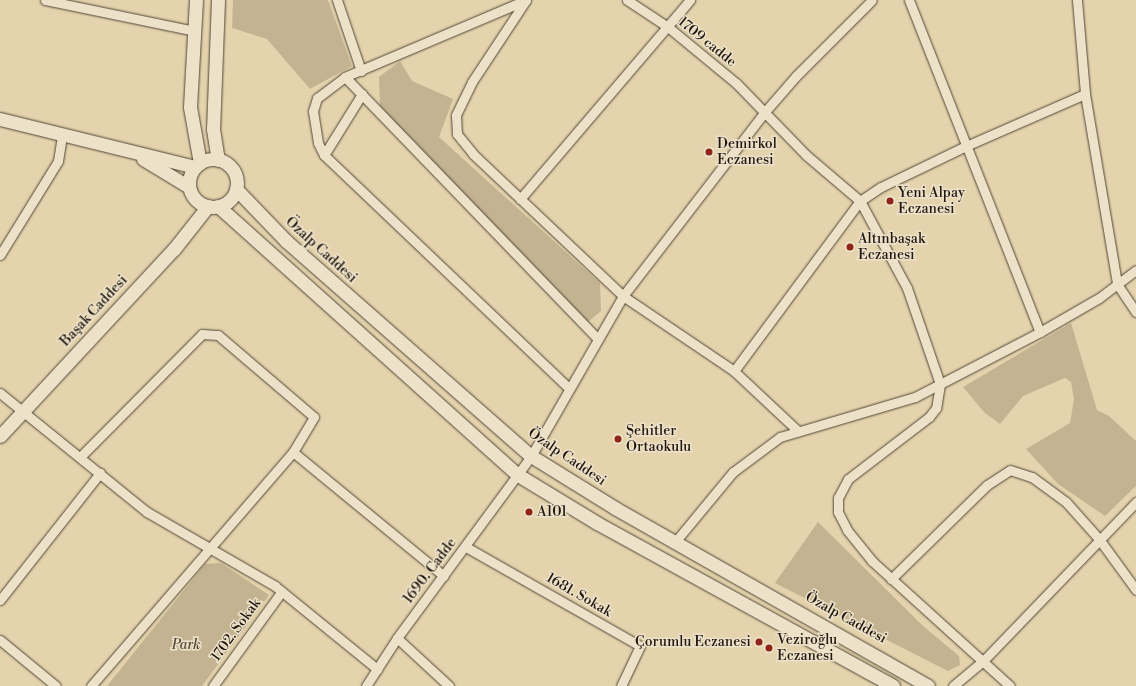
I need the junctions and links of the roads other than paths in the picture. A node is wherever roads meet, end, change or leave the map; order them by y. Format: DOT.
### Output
graph roads {
  1 [pos="45,0"];
  2 [pos="196,0"];
  3 [pos="218,0"];
  4 [pos="337,0"];
  5 [pos="526,0"];
  6 [pos="626,0"];
  7 [pos="690,0"];
  8 [pos="872,0"];
  9 [pos="909,0"];
  10 [pos="1077,0"];
  11 [pos="668,27"];
  12 [pos="195,31"];
  13 [pos="361,71"];
  14 [pos="345,77"];
  15 [pos="362,94"];
  16 [pos="1086,94"];
  17 [pos="763,114"];
  18 [pos="0,119"];
  19 [pos="62,135"];
  20 [pos="966,146"];
  21 [pos="133,152"];
  22 [pos="324,155"];
  23 [pos="218,160"];
  24 [pos="197,165"];
  25 [pos="189,187"];
  26 [pos="236,189"];
  27 [pos="520,199"];
  28 [pos="860,201"];
  29 [pos="213,206"];
  30 [pos="0,255"];
  31 [pos="1136,270"];
  32 [pos="1117,284"];
  33 [pos="623,296"];
  34 [pos="1136,312"];
  35 [pos="1040,332"];
  36 [pos="598,339"];
  37 [pos="734,371"];
  38 [pos="940,384"];
  39 [pos="570,388"];
  40 [pos="0,393"];
  41 [pos="22,412"];
  42 [pos="798,431"];
  43 [pos="0,436"];
  44 [pos="293,452"];
  45 [pos="530,456"];
  46 [pos="80,457"];
  47 [pos="100,474"];
  48 [pos="518,475"];
  49 [pos="1136,502"];
  50 [pos="1099,539"];
  51 [pos="676,542"];
  52 [pos="466,547"];
  53 [pos="210,548"];
  54 [pos="444,576"];
  55 [pos="891,579"];
  56 [pos="1136,590"];
  57 [pos="282,591"];
  58 [pos="0,600"];
  59 [pos="397,638"];
  60 [pos="0,640"];
  61 [pos="983,661"];
  62 [pos="377,669"];
  63 [pos="56,686"];
  64 [pos="91,686"];
  65 [pos="213,686"];
  66 [pos="366,686"];
  67 [pos="449,686"];
  68 [pos="621,686"];
  69 [pos="893,686"];
  70 [pos="928,686"];
  71 [pos="953,686"];
  72 [pos="1010,686"];
  1 -- 12 [label="street"];
  2 -- 12 [label="main road"];
  3 -- 23 [label="main road"];
  4 -- 13 [label="street"];
  5 -- 13 [label="street"];
  5 -- 27 [label="street"];
  6 -- 11 [label="street, 1709 cadde"];
  7 -- 11 [label="street"];
  8 -- 17 [label="street, 1690. Cadde"];
  9 -- 20 [label="street"];
  10 -- 16 [label="street"];
  11 -- 17 [label="street, 1709 cadde"];
  11 -- 27 [label="street"];
  12 -- 24 [label="main road"];
  13 -- 14 [label="street"];
  14 -- 15 [label="street"];
  14 -- 22 [label="street"];
  15 -- 22 [label="street"];
  15 -- 36 [label="street"];
  16 -- 20 [label="street"];
  16 -- 32 [label="street"];
  17 -- 28 [label="street, 1709 cadde"];
  17 -- 33 [label="street, 1690. Cadde"];
  18 -- 19 [label="main road"];
  19 -- 21 [label="main road"];
  19 -- 30 [label="street"];
  20 -- 28 [label="street"];
  20 -- 35 [label="street"];
  21 -- 24 [label="main road"];
  21 -- 25 [label="main road"];
  22 -- 39 [label="street"];
  23 -- 24 [label="main road"];
  23 -- 26 [label="main road"];
  24 -- 25 [label="main road"];
  25 -- 29 [label="main road"];
  26 -- 29 [label="main road"];
  26 -- 45 [label="main road, Özalp Caddesi"];
  27 -- 33 [label="street"];
  28 -- 37 [label="street"];
  28 -- 38 [label="street, 1709 cadde"];
  29 -- 41 [label="main road, Başak Caddesi"];
  29 -- 48 [label="main road"];
  31 -- 32 [label="street"];
  32 -- 34 [label="street"];
  32 -- 35 [label="street"];
  33 -- 36 [label="street, 1690. Cadde"];
  33 -- 37 [label="street"];
  35 -- 38 [label="street"];
  36 -- 39 [label="street, 1690. Cadde"];
  37 -- 42 [label="street"];
  38 -- 42 [label="street"];
  38 -- 55 [label="street"];
  39 -- 45 [label="street, 1690. Cadde"];
  40 -- 41 [label="street"];
  41 -- 43 [label="main road, Başak Caddesi"];
  41 -- 46 [label="street"];
  42 -- 51 [label="street"];
  44 -- 46 [label="street"];
  44 -- 53 [label="street"];
  44 -- 54 [label="street"];
  45 -- 48 [label="street, 1690. Cadde"];
  45 -- 51 [label="main road, Özalp Caddesi"];
  46 -- 47 [label="street"];
  47 -- 53 [label="street"];
  47 -- 58 [label="street"];
  48 -- 52 [label="street, 1690. Cadde"];
  48 -- 69 [label="main road"];
  49 -- 50 [label="street"];
  50 -- 55 [label="street"];
  50 -- 56 [label="street"];
  50 -- 61 [label="street"];
  51 -- 70 [label="main road, Özalp Caddesi"];
  52 -- 54 [label="street, 1690. Cadde"];
  52 -- 68 [label="street, 1681. Sokak"];
  53 -- 57 [label="street"];
  53 -- 64 [label="street"];
  54 -- 59 [label="street, 1690. Cadde"];
  55 -- 61 [label="street"];
  57 -- 62 [label="street"];
  57 -- 65 [label="street, 1702. Sokak"];
  59 -- 62 [label="street, 1690. Cadde"];
  59 -- 67 [label="street"];
  60 -- 63 [label="street"];
  61 -- 71 [label="street"];
  61 -- 72 [label="street"];
  62 -- 66 [label="street, 1690. Cadde"];
}
